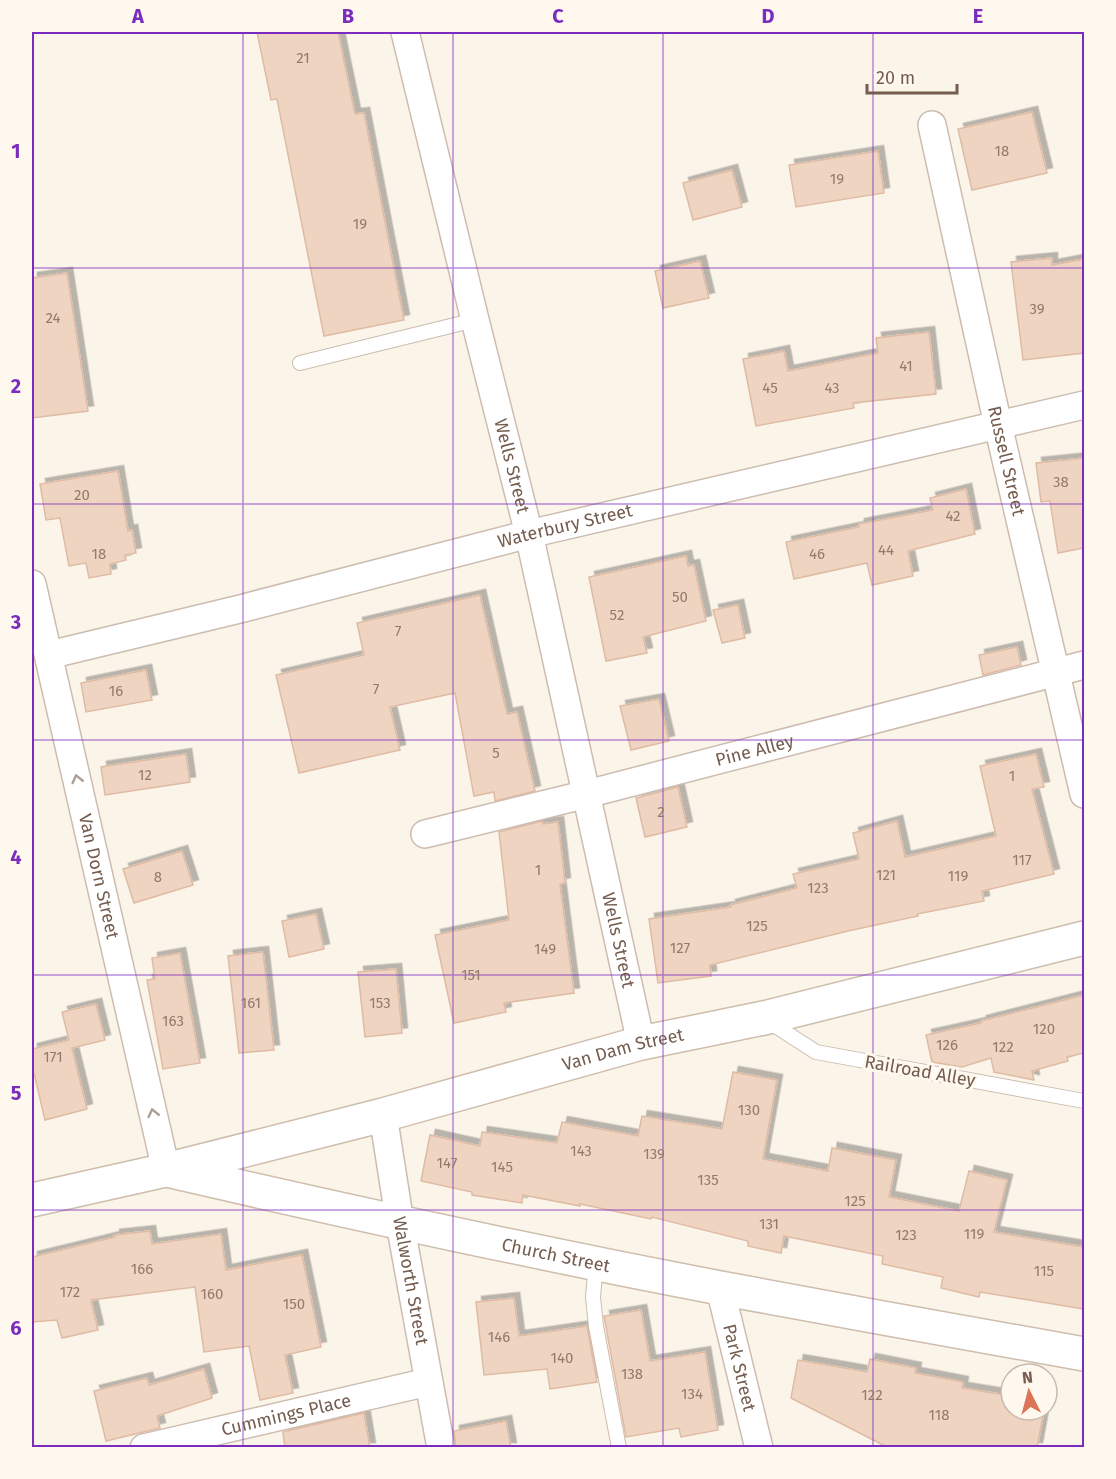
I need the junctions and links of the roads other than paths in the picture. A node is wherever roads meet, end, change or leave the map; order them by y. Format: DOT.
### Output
graph roads {
  1 [pos="405,32"];
  2 [pos="932,125"];
  3 [pos="475,320"];
  4 [pos="300,363"];
  5 [pos="1084,405"];
  6 [pos="998,425"];
  7 [pos="530,534"];
  8 [pos="32,584"];
  9 [pos="49,655"];
  10 [pos="1084,665"];
  11 [pos="1056,671"];
  12 [pos="587,794"];
  13 [pos="1084,794"];
  14 [pos="425,834"];
  15 [pos="1084,938"];
  16 [pos="764,1018"];
  17 [pos="641,1043"];
  18 [pos="1084,1101"];
  19 [pos="384,1115"];
  20 [pos="166,1170"];
  21 [pos="32,1200"];
  22 [pos="400,1223"];
  23 [pos="596,1263"];
  24 [pos="720,1288"];
  25 [pos="1084,1354"];
  26 [pos="428,1382"];
  27 [pos="144,1448"];
  28 [pos="441,1448"];
  29 [pos="619,1448"];
  30 [pos="759,1448"];
  1 -- 3 [label="street, Wells Street"];
  2 -- 6 [label="street, Russell Street"];
  3 -- 4 [label="lane"];
  3 -- 7 [label="street, Wells Street"];
  5 -- 6 [label="street, Waterbury Street"];
  6 -- 7 [label="street, Waterbury Street"];
  6 -- 11 [label="street, Russell Street"];
  7 -- 9 [label="street, Waterbury Street"];
  7 -- 12 [label="street, Wells Street"];
  8 -- 9 [label="street, Van Dorn Street"];
  20 -- 9 [label="street, Van Dorn Street, one-way"];
  10 -- 11 [label="street, Pine Alley"];
  11 -- 12 [label="street, Pine Alley"];
  11 -- 13 [label="street, Russell Street"];
  12 -- 14 [label="street, Pine Alley"];
  12 -- 17 [label="street, Wells Street"];
  15 -- 16 [label="main road, Van Dam Street"];
  16 -- 17 [label="main road, Van Dam Street"];
  16 -- 18 [label="lane, Railroad Alley"];
  17 -- 19 [label="main road, Van Dam Street"];
  19 -- 20 [label="main road, Van Dam Street"];
  19 -- 22 [label="street, Walworth Street"];
  20 -- 21 [label="main road, Church Street"];
  20 -- 22 [label="main road, Church Street"];
  22 -- 23 [label="main road, Church Street"];
  22 -- 26 [label="street, Walworth Street"];
  23 -- 24 [label="main road, Church Street"];
  23 -- 29 [label="lane"];
  24 -- 25 [label="main road, Church Street"];
  24 -- 30 [label="street, Park Street"];
  26 -- 27 [label="street, Cummings Place"];
  26 -- 28 [label="street, Walworth Street"];
}
